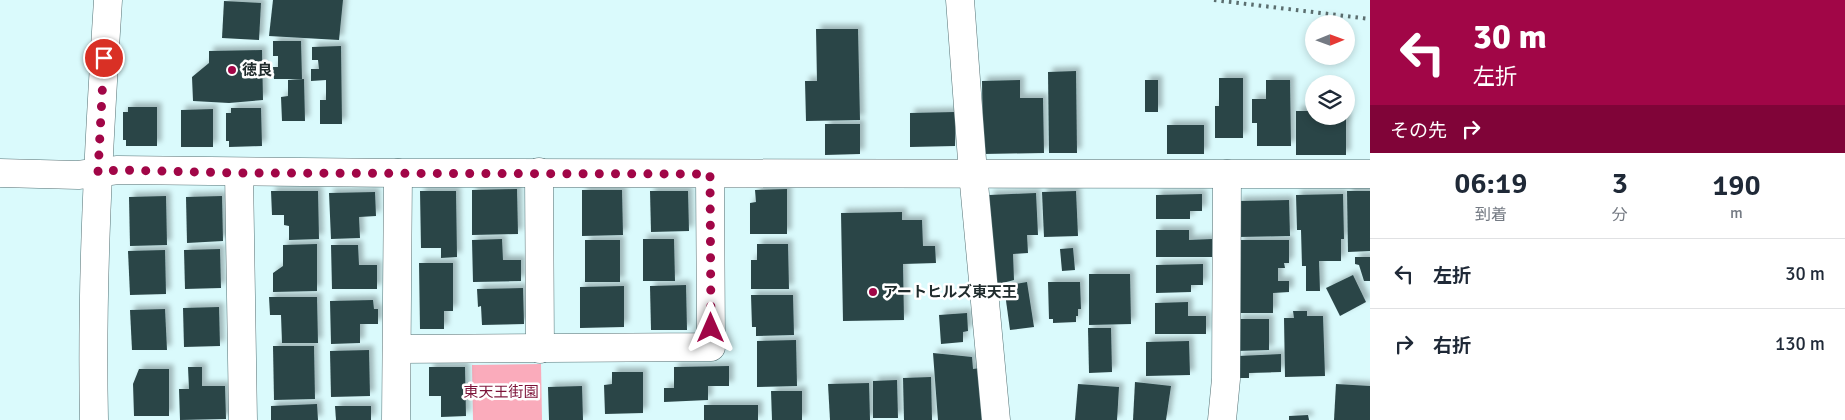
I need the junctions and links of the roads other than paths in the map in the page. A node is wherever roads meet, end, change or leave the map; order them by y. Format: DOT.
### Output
graph roads {
  1 [pos="108,0"];
  2 [pos="960,0"];
  3 [pos="98,172"];
  4 [pos="539,172"];
  5 [pos="0,173"];
  6 [pos="239,173"];
  7 [pos="398,173"];
  8 [pos="973,173"];
  9 [pos="710,174"];
  10 [pos="1227,174"];
  11 [pos="1370,174"];
  12 [pos="397,348"];
  13 [pos="540,348"];
  14 [pos="94,420"];
  15 [pos="242,420"];
  16 [pos="396,420"];
  17 [pos="996,420"];
  18 [pos="1222,420"];
  1 -- 3 [label="street"];
  2 -- 8 [label="street"];
  3 -- 5 [label="street"];
  3 -- 6 [label="street"];
  3 -- 14 [label="street"];
  4 -- 7 [label="street"];
  4 -- 9 [label="street"];
  4 -- 13 [label="street"];
  6 -- 7 [label="street"];
  6 -- 15 [label="street"];
  7 -- 12 [label="street"];
  8 -- 9 [label="street"];
  8 -- 10 [label="street"];
  8 -- 17 [label="street"];
  9 -- 13 [label="street"];
  10 -- 11 [label="street"];
  10 -- 18 [label="street"];
  12 -- 13 [label="street"];
  12 -- 16 [label="street"];
}
